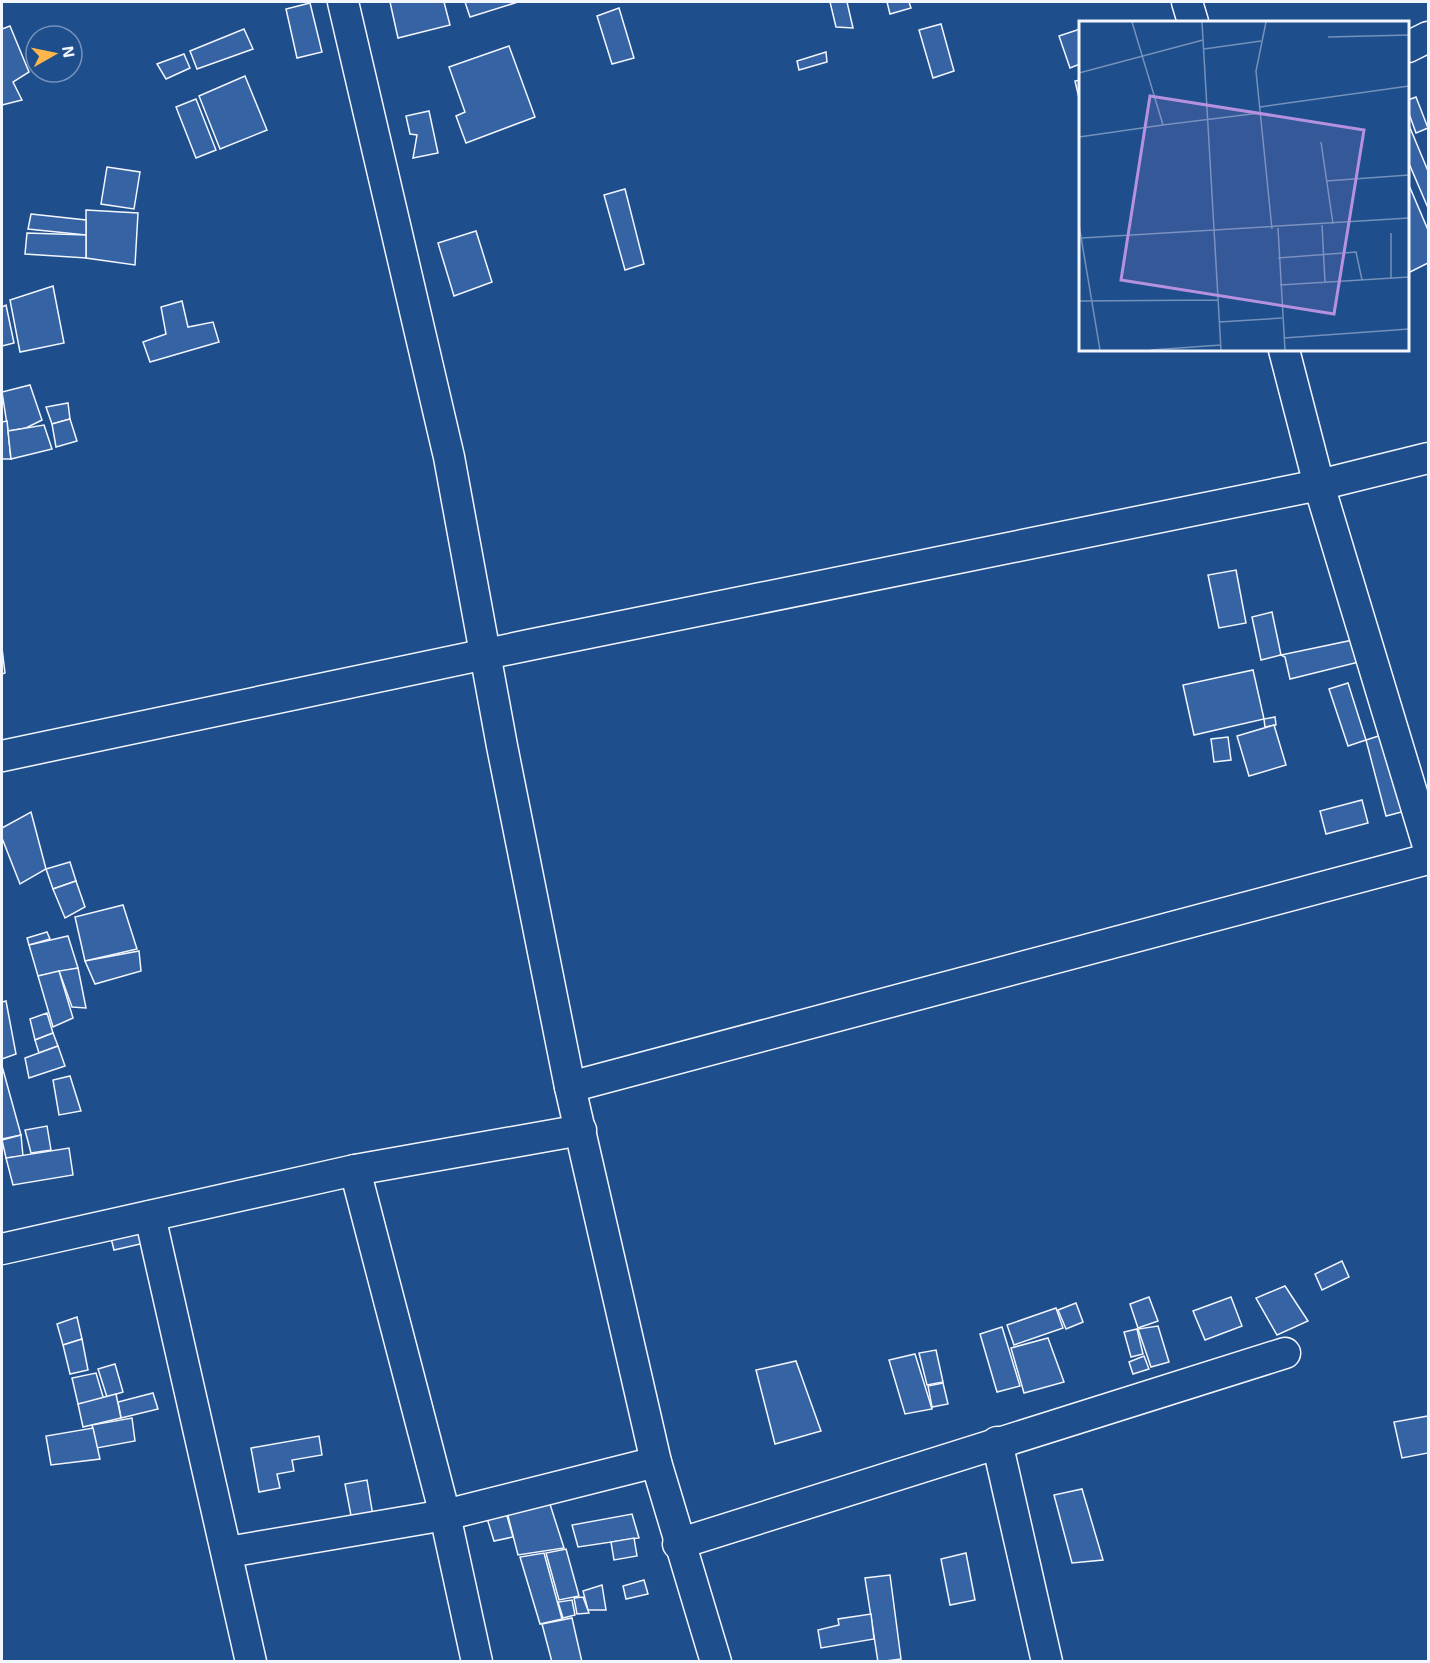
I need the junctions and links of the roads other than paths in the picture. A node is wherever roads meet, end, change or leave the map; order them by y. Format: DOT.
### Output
graph roads {
  1 [pos="343,2"];
  2 [pos="1187,2"];
  3 [pos="1193,21"];
  4 [pos="1428,37"];
  5 [pos="1409,46"];
  6 [pos="1284,351"];
  7 [pos="1428,458"];
  8 [pos="1319,485"];
  9 [pos="485,654"];
  10 [pos="2,756"];
  11 [pos="1428,846"];
  12 [pos="1428,859"];
  13 [pos="570,1088"];
  14 [pos="580,1130"];
  15 [pos="355,1170"];
  16 [pos="150,1216"];
  17 [pos="2,1248"];
  18 [pos="1285,1353"];
  19 [pos="997,1442"];
  20 [pos="656,1462"];
  21 [pos="445,1515"];
  22 [pos="678,1544"];
  23 [pos="228,1552"];
  24 [pos="251,1662"];
  25 [pos="477,1662"];
  26 [pos="716,1662"];
  27 [pos="1047,1662"];
  1 -- 9 [label="street"];
  2 -- 3 [label="street"];
  4 -- 5 [label="street"];
  6 -- 8 [label="street"];
  7 -- 8 [label="street"];
  8 -- 9 [label="street"];
  8 -- 11 [label="street"];
  9 -- 10 [label="street"];
  9 -- 13 [label="street"];
  12 -- 13 [label="street"];
  13 -- 14 [label="street"];
  14 -- 15 [label="street"];
  14 -- 20 [label="street"];
  15 -- 16 [label="street"];
  15 -- 21 [label="street"];
  16 -- 17 [label="street"];
  16 -- 23 [label="street"];
  18 -- 19 [label="street"];
  19 -- 22 [label="street"];
  19 -- 27 [label="street"];
  20 -- 21 [label="street"];
  20 -- 22 [label="street"];
  21 -- 23 [label="street"];
  21 -- 25 [label="street"];
  22 -- 26 [label="street"];
  23 -- 24 [label="street"];
}
